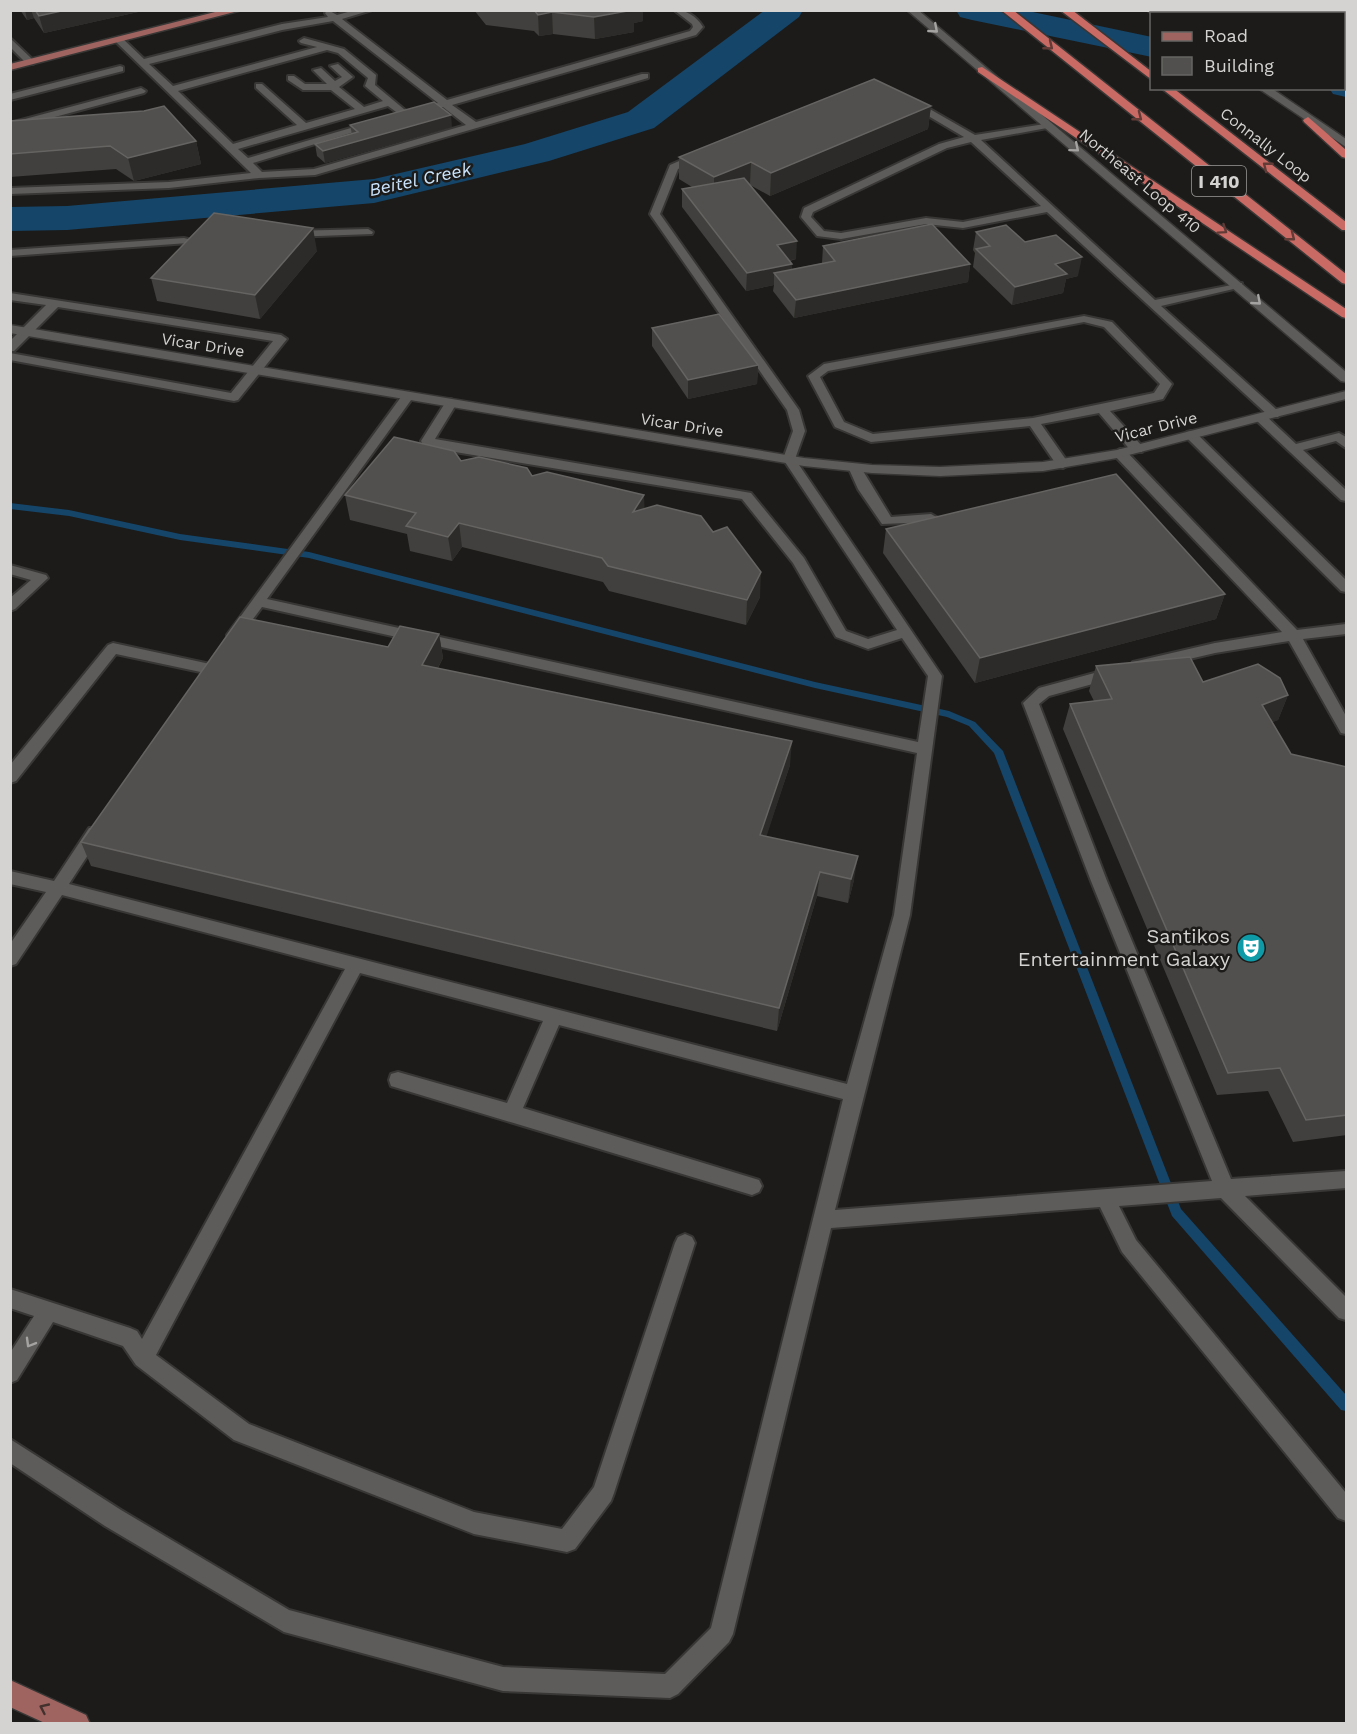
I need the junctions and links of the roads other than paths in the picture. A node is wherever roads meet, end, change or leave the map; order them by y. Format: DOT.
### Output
graph roads {
  1 [pos="237,10"];
  2 [pos="327,10"];
  3 [pos="368,10"];
  4 [pos="678,10"];
  5 [pos="912,10"];
  6 [pos="1006,10"];
  7 [pos="1065,10"];
  8 [pos="335,18"];
  9 [pos="270,30"];
  10 [pos="286,37"];
  11 [pos="119,40"];
  12 [pos="10,41"];
  13 [pos="304,41"];
  14 [pos="301,58"];
  15 [pos="30,62"];
  16 [pos="141,63"];
  17 [pos="10,67"];
  18 [pos="120,69"];
  19 [pos="982,70"];
  20 [pos="314,72"];
  21 [pos="1150,75"];
  22 [pos="645,76"];
  23 [pos="259,86"];
  24 [pos="333,87"];
  25 [pos="170,90"];
  26 [pos="1169,90"];
  27 [pos="1266,90"];
  28 [pos="141,91"];
  29 [pos="10,97"];
  30 [pos="905,99"];
  31 [pos="390,102"];
  32 [pos="445,104"];
  33 [pos="187,106"];
  34 [pos="176,110"];
  35 [pos="362,110"];
  36 [pos="416,112"];
  37 [pos="395,119"];
  38 [pos="1308,120"];
  39 [pos="383,122"];
  40 [pos="1047,125"];
  41 [pos="10,126"];
  42 [pos="474,126"];
  43 [pos="304,127"];
  44 [pos="43,129"];
  45 [pos="10,131"];
  46 [pos="973,138"];
  47 [pos="1347,144"];
  48 [pos="230,148"];
  49 [pos="706,153"];
  50 [pos="1347,155"];
  51 [pos="246,162"];
  52 [pos="259,175"];
  53 [pos="10,191"];
  54 [pos="1049,208"];
  55 [pos="1347,227"];
  56 [pos="368,232"];
  57 [pos="276,234"];
  58 [pos="184,241"];
  59 [pos="10,253"];
  60 [pos="1347,280"];
  61 [pos="1238,285"];
  62 [pos="10,296"];
  63 [pos="55,303"];
  64 [pos="1153,304"];
  65 [pos="1347,314"];
  66 [pos="10,329"];
  67 [pos="27,332"];
  68 [pos="10,348"];
  69 [pos="10,356"];
  70 [pos="256,370"];
  71 [pos="1347,378"];
  72 [pos="1347,395"];
  73 [pos="408,396"];
  74 [pos="451,403"];
  75 [pos="1102,409"];
  76 [pos="1267,416"];
  77 [pos="1033,422"];
  78 [pos="1191,435"];
  79 [pos="1347,444"];
  80 [pos="1294,448"];
  81 [pos="1137,449"];
  82 [pos="1120,453"];
  83 [pos="789,459"];
  84 [pos="1063,464"];
  85 [pos="855,469"];
  86 [pos="1347,496"];
  87 [pos="931,518"];
  88 [pos="10,569"];
  89 [pos="1347,588"];
  90 [pos="258,602"];
  91 [pos="10,606"];
  92 [pos="1347,629"];
  93 [pos="906,632"];
  94 [pos="1293,635"];
  95 [pos="217,659"];
  96 [pos="197,687"];
  97 [pos="1347,729"];
  98 [pos="925,749"];
  99 [pos="10,777"];
  100 [pos="104,818"];
  101 [pos="10,877"];
  102 [pos="58,888"];
  103 [pos="10,959"];
  104 [pos="356,964"];
  105 [pos="554,1016"];
  106 [pos="398,1080"];
  107 [pos="854,1094"];
  108 [pos="512,1113"];
  109 [pos="1347,1179"];
  110 [pos="752,1186"];
  111 [pos="1225,1189"];
  112 [pos="1105,1198"];
  113 [pos="823,1220"];
  114 [pos="685,1243"];
  115 [pos="10,1298"];
  116 [pos="48,1311"];
  117 [pos="1347,1311"];
  118 [pos="143,1358"];
  119 [pos="10,1373"];
  120 [pos="10,1450"];
  121 [pos="1347,1510"];
  122 [pos="10,1693"];
  123 [pos="77,1724"];
  1 -- 11 [label="main road"];
  2 -- 8 [label="lane"];
  3 -- 8 [label="lane"];
  4 -- 32 [label="lane"];
  5 -- 19 [label="street, Northeast Loop 410, one-way"];
  6 -- 60 [label="highway, I 410, one-way"];
  7 -- 21 [label="highway"];
  8 -- 9 [label="lane"];
  8 -- 32 [label="lane"];
  9 -- 10 [label="lane"];
  9 -- 16 [label="lane"];
  11 -- 15 [label="main road"];
  11 -- 16 [label="lane"];
  12 -- 15 [label="lane"];
  13 -- 14 [label="lane"];
  14 -- 25 [label="lane"];
  14 -- 31 [label="lane"];
  15 -- 17 [label="main road"];
  16 -- 25 [label="lane"];
  18 -- 29 [label="lane"];
  19 -- 40 [label="street, Northeast Loop 410"];
  19 -- 65 [label="highway, one-way"];
  20 -- 24 [label="lane"];
  20 -- 24 [label="lane"];
  20 -- 24 [label="lane"];
  22 -- 42 [label="lane"];
  23 -- 43 [label="lane"];
  24 -- 35 [label="lane"];
  25 -- 33 [label="lane"];
  55 -- 26 [label="highway, Connally Loop / I 410, one-way"];
  27 -- 38 [label="street"];
  28 -- 41 [label="lane"];
  30 -- 46 [label="lane"];
  31 -- 35 [label="lane"];
  31 -- 36 [label="lane"];
  32 -- 36 [label="lane"];
  32 -- 42 [label="lane"];
  33 -- 34 [label="lane"];
  33 -- 48 [label="lane"];
  35 -- 43 [label="lane"];
  36 -- 37 [label="lane"];
  38 -- 47 [label="street"];
  38 -- 50 [label="highway"];
  39 -- 51 [label="lane"];
  40 -- 46 [label="lane"];
  40 -- 61 [label="street, Northeast Loop 410, one-way"];
  42 -- 52 [label="lane"];
  43 -- 48 [label="lane"];
  44 -- 45 [label="lane"];
  46 -- 54 [label="lane"];
  46 -- 54 [label="lane"];
  48 -- 51 [label="lane"];
  49 -- 83 [label="lane"];
  51 -- 52 [label="lane"];
  52 -- 53 [label="lane"];
  54 -- 64 [label="lane"];
  56 -- 57 [label="lane"];
  58 -- 59 [label="lane"];
  61 -- 64 [label="lane"];
  61 -- 71 [label="street, Northeast Loop 410, one-way"];
  62 -- 63 [label="lane"];
  63 -- 67 [label="lane"];
  63 -- 70 [label="lane"];
  64 -- 76 [label="lane"];
  66 -- 67 [label="street, Vicar Drive"];
  67 -- 68 [label="lane"];
  67 -- 70 [label="street, Vicar Drive"];
  69 -- 70 [label="lane"];
  70 -- 73 [label="street, Vicar Drive"];
  72 -- 76 [label="street, Vicar Drive"];
  73 -- 74 [label="street, Vicar Drive"];
  73 -- 90 [label="lane"];
  74 -- 83 [label="street, Vicar Drive"];
  74 -- 93 [label="lane"];
  75 -- 77 [label="lane"];
  75 -- 77 [label="lane"];
  75 -- 81 [label="lane"];
  76 -- 78 [label="street, Vicar Drive"];
  76 -- 80 [label="lane"];
  77 -- 84 [label="lane"];
  78 -- 81 [label="street, Vicar Drive"];
  78 -- 89 [label="lane"];
  79 -- 80 [label="lane"];
  80 -- 86 [label="lane"];
  81 -- 82 [label="street, Vicar Drive"];
  82 -- 84 [label="street, Vicar Drive"];
  82 -- 94 [label="lane"];
  83 -- 85 [label="street, Vicar Drive"];
  83 -- 93 [label="lane"];
  84 -- 85 [label="street, Vicar Drive"];
  85 -- 87 [label="lane"];
  88 -- 91 [label="lane"];
  90 -- 95 [label="lane"];
  90 -- 98 [label="lane"];
  92 -- 94 [label="lane"];
  93 -- 98 [label="lane"];
  94 -- 97 [label="lane"];
  94 -- 111 [label="lane"];
  95 -- 96 [label="lane"];
  95 -- 99 [label="lane"];
  98 -- 107 [label="lane"];
  100 -- 102 [label="lane"];
  101 -- 102 [label="lane"];
  102 -- 103 [label="lane"];
  102 -- 104 [label="lane"];
  104 -- 105 [label="lane"];
  104 -- 118 [label="lane"];
  105 -- 107 [label="lane"];
  105 -- 108 [label="lane"];
  106 -- 108 [label="lane"];
  107 -- 113 [label="lane"];
  108 -- 110 [label="lane"];
  109 -- 111 [label="lane"];
  111 -- 112 [label="lane"];
  111 -- 117 [label="lane"];
  112 -- 113 [label="lane"];
  112 -- 121 [label="lane"];
  113 -- 120 [label="lane"];
  114 -- 118 [label="lane"];
  115 -- 116 [label="lane"];
  116 -- 118 [label="lane"];
  116 -- 119 [label="lane, one-way"];
  123 -- 122 [label="main road, one-way"];
}
